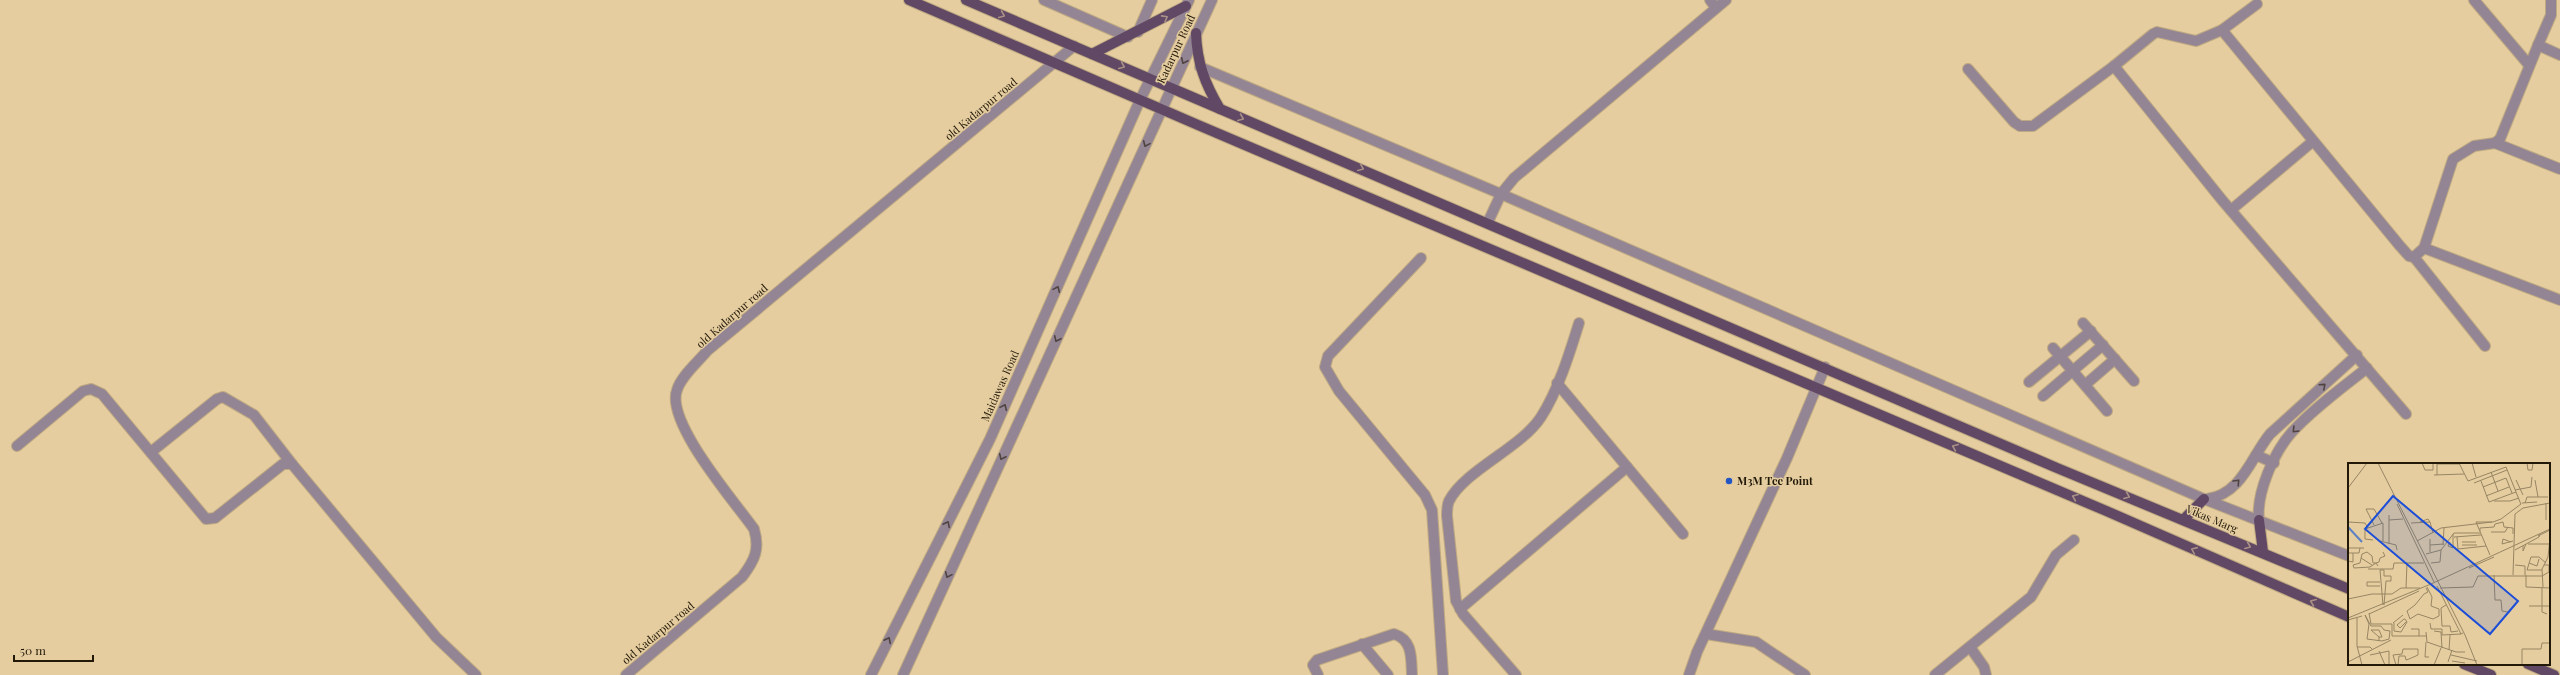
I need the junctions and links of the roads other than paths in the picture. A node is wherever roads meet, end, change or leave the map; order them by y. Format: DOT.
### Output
graph roads {
  1 [pos="908,0"];
  2 [pos="966,0"];
  3 [pos="1044,0"];
  4 [pos="1152,0"];
  5 [pos="1212,0"];
  6 [pos="1726,0"];
  7 [pos="2474,0"];
  8 [pos="2551,0"];
  9 [pos="1187,3"];
  10 [pos="1713,4"];
  11 [pos="2257,4"];
  12 [pos="2222,30"];
  13 [pos="1138,32"];
  14 [pos="1196,33"];
  15 [pos="1128,37"];
  16 [pos="2538,45"];
  17 [pos="1074,46"];
  18 [pos="1092,54"];
  19 [pos="2560,55"];
  20 [pos="1054,64"];
  21 [pos="2529,65"];
  22 [pos="2114,66"];
  23 [pos="1200,67"];
  24 [pos="1968,69"];
  25 [pos="1151,79"];
  26 [pos="1171,89"];
  27 [pos="1140,100"];
  28 [pos="1162,109"];
  29 [pos="1220,109"];
  30 [pos="2312,142"];
  31 [pos="2495,143"];
  32 [pos="2560,169"];
  33 [pos="1501,194"];
  34 [pos="2231,210"];
  35 [pos="1488,222"];
  36 [pos="2424,248"];
  37 [pos="2414,257"];
  38 [pos="1422,258"];
  39 [pos="2560,300"];
  40 [pos="1579,323"];
  41 [pos="2084,323"];
  42 [pos="2091,331"];
  43 [pos="2103,345"];
  44 [pos="2485,346"];
  45 [pos="2053,348"];
  46 [pos="2357,355"];
  47 [pos="2060,356"];
  48 [pos="2115,359"];
  49 [pos="1825,368"];
  50 [pos="2367,368"];
  51 [pos="2073,371"];
  52 [pos="2134,381"];
  53 [pos="2029,382"];
  54 [pos="1556,383"];
  55 [pos="2085,385"];
  56 [pos="1816,389"];
  57 [pos="2043,396"];
  58 [pos="2107,411"];
  59 [pos="2406,414"];
  60 [pos="17,446"];
  61 [pos="151,452"];
  62 [pos="2256,455"];
  63 [pos="2274,463"];
  64 [pos="292,464"];
  65 [pos="1627,467"];
  66 [pos="2204,499"];
  67 [pos="2184,519"];
  68 [pos="2259,520"];
  69 [pos="1683,534"];
  70 [pos="2074,540"];
  71 [pos="2263,552"];
  72 [pos="2348,556"];
  73 [pos="2348,590"];
  74 [pos="1460,609"];
  75 [pos="2348,617"];
  76 [pos="1706,634"];
  77 [pos="1362,644"];
  78 [pos="1970,647"];
  79 [pos="2466,665"];
  80 [pos="2530,665"];
  81 [pos="476,675"];
  82 [pos="626,675"];
  83 [pos="871,675"];
  84 [pos="903,675"];
  85 [pos="1318,675"];
  86 [pos="1388,675"];
  87 [pos="1412,675"];
  88 [pos="1443,675"];
  89 [pos="1516,675"];
  90 [pos="1689,675"];
  91 [pos="1805,675"];
  92 [pos="1936,675"];
  93 [pos="1986,675"];
  94 [pos="2491,675"];
  95 [pos="2554,675"];
  1 -- 20 [label="main road"];
  2 -- 17 [label="main road, Vikas Marg, one-way"];
  3 -- 15 [label="street"];
  4 -- 13 [label="street"];
  5 -- 14 [label="street, Kadarpur Road"];
  6 -- 10 [label="street"];
  7 -- 21 [label="street"];
  8 -- 16 [label="street"];
  13 -- 9 [label="main road, one-way"];
  9 -- 25 [label="street, Kadarpur Road"];
  10 -- 33 [label="street"];
  11 -- 12 [label="street"];
  12 -- 22 [label="street"];
  12 -- 30 [label="street"];
  13 -- 15 [label="main road"];
  14 -- 23 [label="main road"];
  14 -- 26 [label="street, Kadarpur Road, one-way"];
  15 -- 18 [label="main road"];
  16 -- 19 [label="street"];
  16 -- 21 [label="street"];
  17 -- 18 [label="main road, Vikas Marg"];
  17 -- 20 [label="street, old Kadarpur road"];
  18 -- 25 [label="main road, Vikas Marg, one-way"];
  20 -- 27 [label="main road"];
  20 -- 82 [label="street, old Kadarpur road"];
  21 -- 31 [label="street"];
  22 -- 24 [label="street"];
  22 -- 34 [label="street"];
  23 -- 29 [label="main road"];
  23 -- 33 [label="street"];
  25 -- 26 [label="main road, Vikas Marg"];
  25 -- 27 [label="street, Kadarpur Road"];
  26 -- 28 [label="street, Kadarpur Road"];
  26 -- 29 [label="main road, Vikas Marg"];
  27 -- 28 [label="main road"];
  83 -- 27 [label="street, Maidawas Road, one-way"];
  28 -- 56 [label="main road"];
  28 -- 84 [label="street, one-way"];
  29 -- 35 [label="main road, Vikas Marg, one-way"];
  30 -- 34 [label="street"];
  30 -- 37 [label="street"];
  31 -- 32 [label="street"];
  31 -- 36 [label="street"];
  33 -- 35 [label="street"];
  33 -- 66 [label="street"];
  34 -- 46 [label="street"];
  35 -- 49 [label="main road, Vikas Marg"];
  36 -- 37 [label="street"];
  36 -- 39 [label="street"];
  37 -- 44 [label="street"];
  38 -- 88 [label="street"];
  40 -- 54 [label="street"];
  41 -- 42 [label="street"];
  42 -- 43 [label="street"];
  42 -- 47 [label="street"];
  43 -- 48 [label="street"];
  43 -- 51 [label="street"];
  45 -- 47 [label="street"];
  46 -- 50 [label="street"];
  62 -- 46 [label="street, one-way"];
  47 -- 51 [label="street"];
  47 -- 53 [label="street"];
  48 -- 52 [label="street"];
  48 -- 55 [label="street"];
  49 -- 56 [label="street"];
  49 -- 67 [label="main road, Vikas Marg, one-way"];
  50 -- 59 [label="street"];
  50 -- 63 [label="street, one-way"];
  51 -- 55 [label="street"];
  51 -- 57 [label="street"];
  54 -- 65 [label="street"];
  54 -- 74 [label="street"];
  55 -- 58 [label="street"];
  75 -- 56 [label="main road, one-way"];
  56 -- 76 [label="street"];
  60 -- 61 [label="street"];
  61 -- 64 [label="street"];
  61 -- 64 [label="street"];
  62 -- 63 [label="street"];
  66 -- 62 [label="street, one-way"];
  63 -- 68 [label="street"];
  64 -- 81 [label="street"];
  65 -- 69 [label="street"];
  65 -- 74 [label="street"];
  66 -- 67 [label="main road"];
  66 -- 68 [label="street"];
  67 -- 71 [label="main road, Vikas Marg, one-way"];
  68 -- 71 [label="main road"];
  68 -- 72 [label="street"];
  70 -- 78 [label="street"];
  71 -- 73 [label="main road, Vikas Marg"];
  74 -- 89 [label="street"];
  76 -- 90 [label="street"];
  76 -- 91 [label="street"];
  77 -- 85 [label="street"];
  77 -- 86 [label="street"];
  77 -- 87 [label="street"];
  78 -- 92 [label="street"];
  78 -- 93 [label="street"];
  79 -- 94 [label="main road"];
  80 -- 95 [label="main road"];
}
